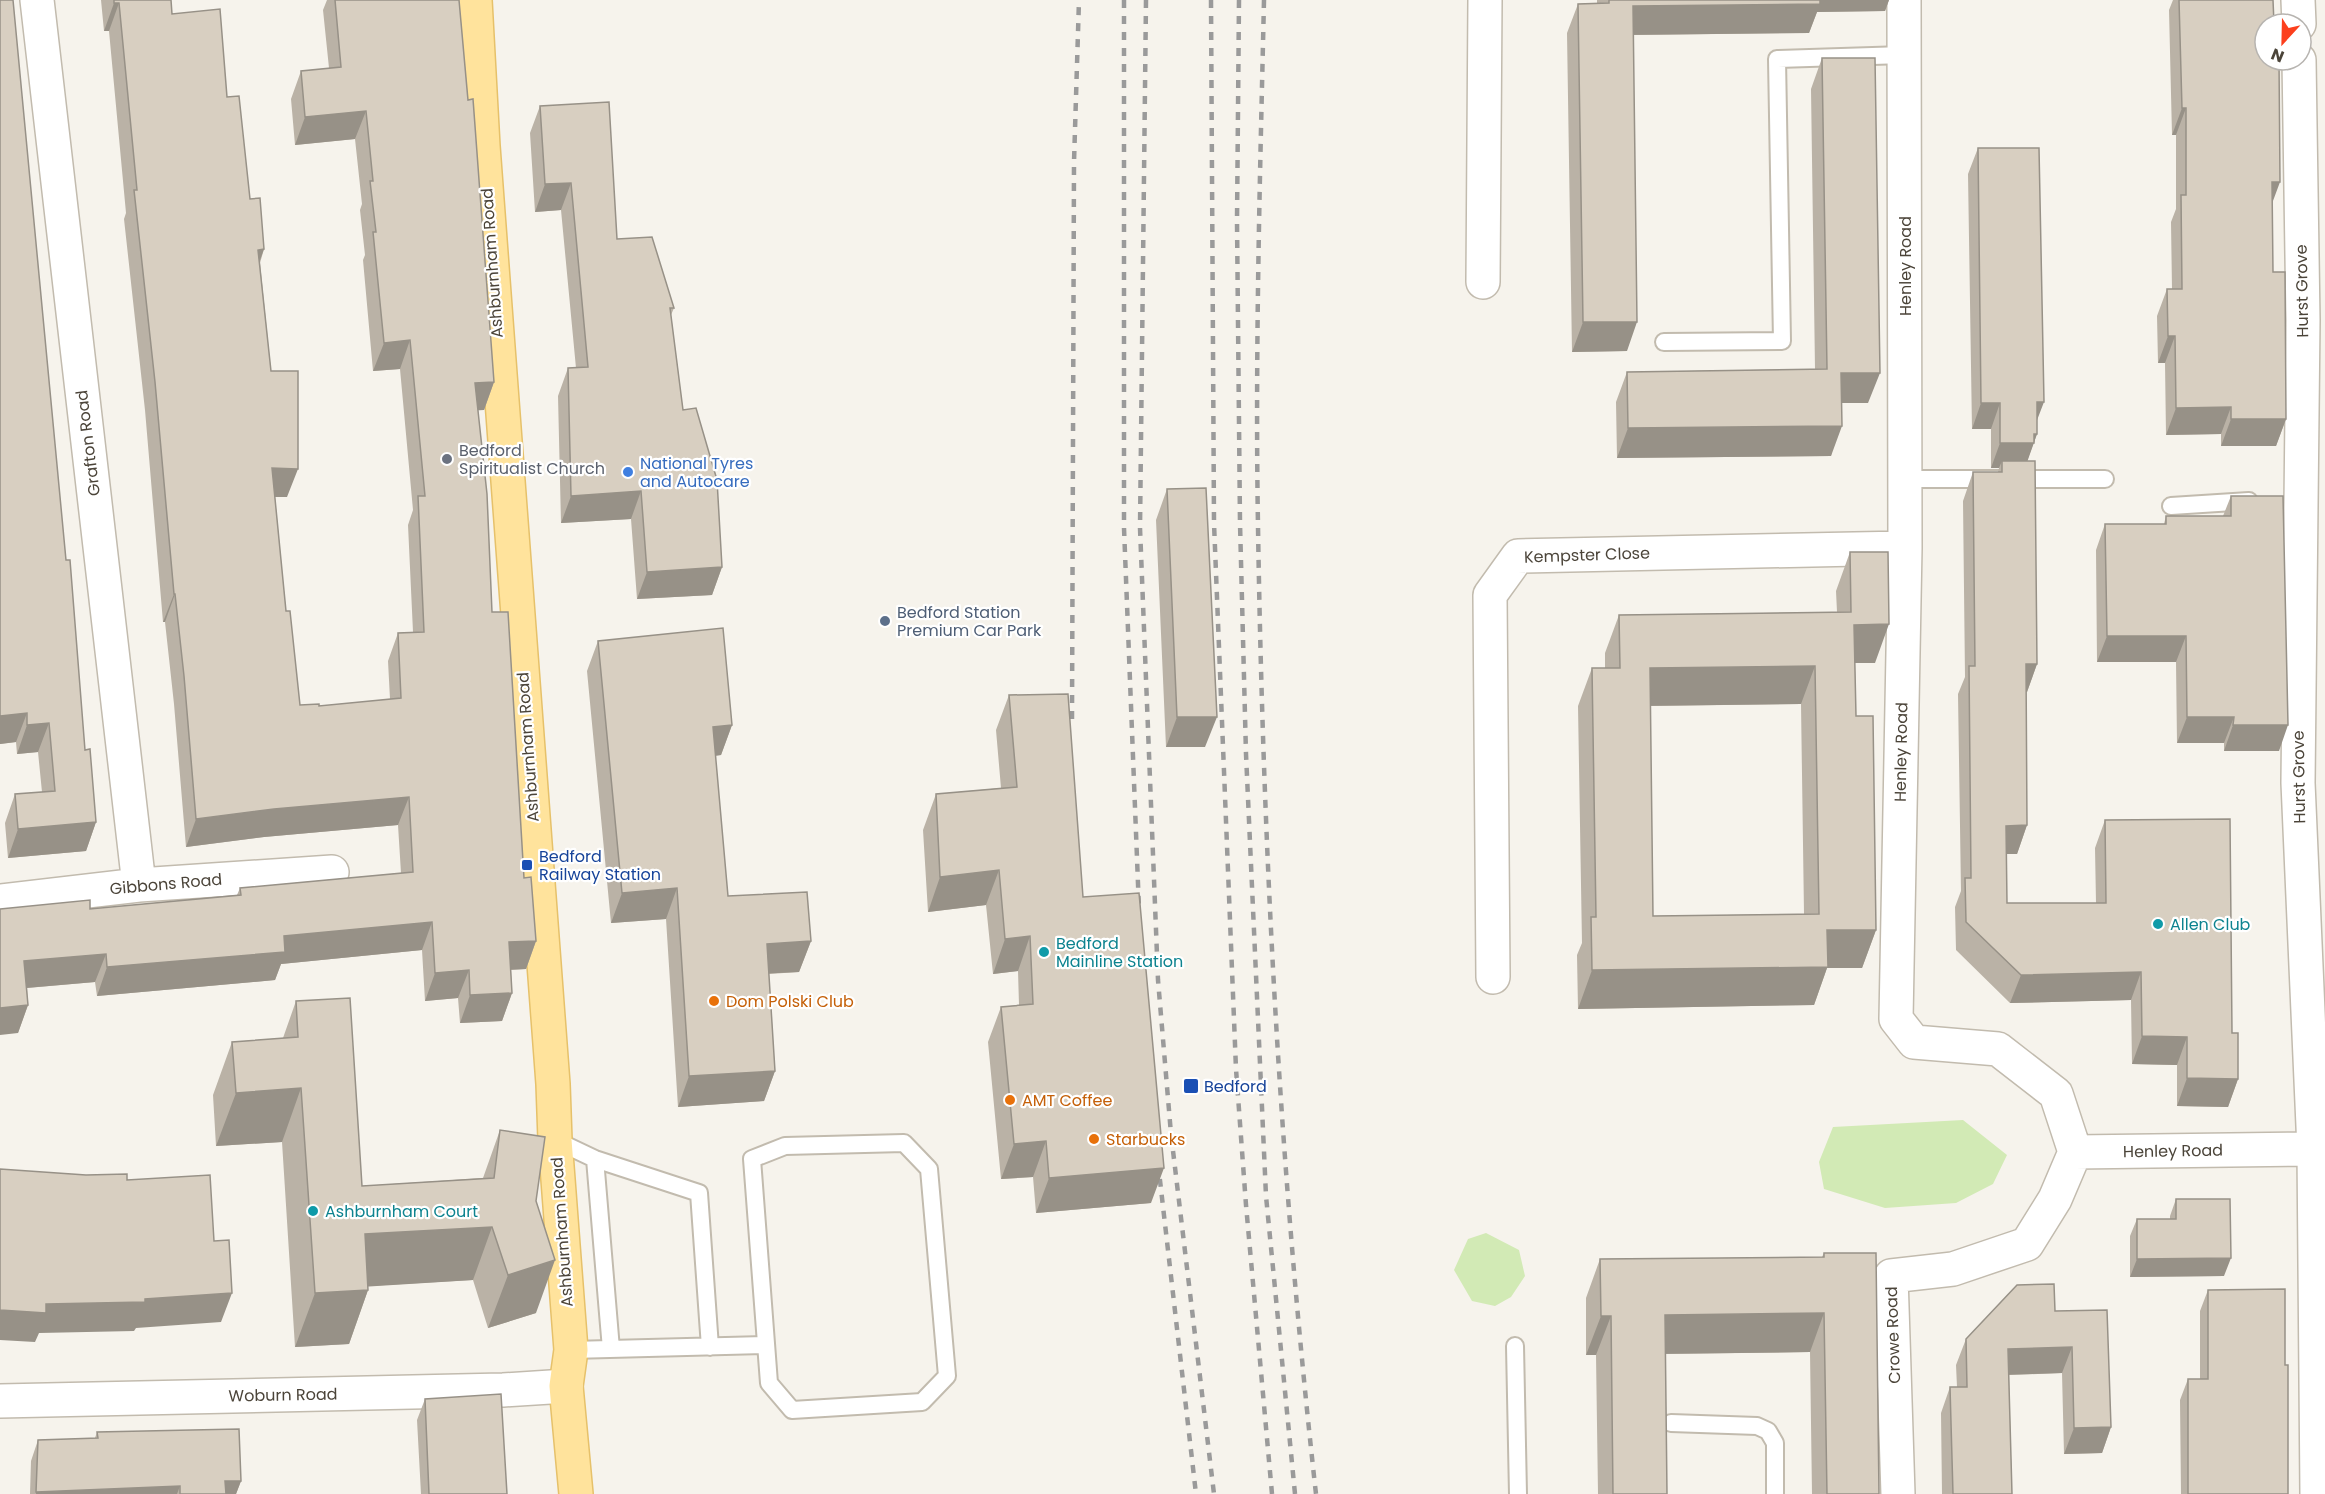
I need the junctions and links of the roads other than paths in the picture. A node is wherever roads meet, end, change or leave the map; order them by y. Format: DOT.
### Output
graph roads {
  1 [pos="37,0"];
  2 [pos="475,0"];
  3 [pos="1485,0"];
  4 [pos="1904,0"];
  5 [pos="1904,55"];
  6 [pos="2300,72"];
  7 [pos="1483,282"];
  8 [pos="2314,320"];
  9 [pos="1664,342"];
  10 [pos="1905,479"];
  11 [pos="2105,479"];
  12 [pos="2266,499"];
  13 [pos="2171,506"];
  14 [pos="1905,549"];
  15 [pos="2311,783"];
  16 [pos="332,872"];
  17 [pos="139,885"];
  18 [pos="0,901"];
  19 [pos="1493,977"];
  20 [pos="555,1140"];
  21 [pos="2314,1149"];
  22 [pos="2075,1152"];
  23 [pos="595,1159"];
  24 [pos="765,1345"];
  25 [pos="1515,1346"];
  26 [pos="710,1347"];
  27 [pos="611,1349"];
  28 [pos="571,1350"];
  29 [pos="566,1386"];
  30 [pos="0,1401"];
  31 [pos="1671,1423"];
  32 [pos="576,1494"];
  33 [pos="1518,1494"];
  34 [pos="1775,1494"];
  35 [pos="1898,1494"];
  36 [pos="2317,1494"];
  1 -- 17 [label="street, Grafton Road"];
  2 -- 20 [label="main road, Ashburnham Road"];
  3 -- 7 [label="street"];
  4 -- 5 [label="street, Henley Road"];
  5 -- 9 [label="lane"];
  5 -- 10 [label="street, Henley Road"];
  6 -- 8 [label="street, Hurst Grove"];
  8 -- 15 [label="street, Hurst Grove"];
  10 -- 11 [label="lane"];
  10 -- 14 [label="street, Henley Road"];
  12 -- 13 [label="lane"];
  14 -- 19 [label="street, Kempster Close"];
  14 -- 22 [label="street, Henley Road"];
  15 -- 21 [label="street, Hurst Grove"];
  16 -- 17 [label="street, Gibbons Road"];
  17 -- 18 [label="street, Gibbons Road"];
  20 -- 23 [label="lane"];
  20 -- 28 [label="main road, Ashburnham Road"];
  21 -- 22 [label="street, Henley Road"];
  21 -- 36 [label="street, Hurst Grove"];
  22 -- 35 [label="street, Crowe Road"];
  23 -- 26 [label="lane"];
  23 -- 27 [label="lane"];
  24 -- 24 [label="lane"];
  24 -- 26 [label="lane"];
  25 -- 33 [label="lane"];
  26 -- 27 [label="lane"];
  27 -- 28 [label="lane"];
  28 -- 29 [label="main road, Ashburnham Road"];
  29 -- 30 [label="street, Woburn Road"];
  29 -- 32 [label="main road, Ashburnham Road"];
  31 -- 34 [label="lane"];
}
